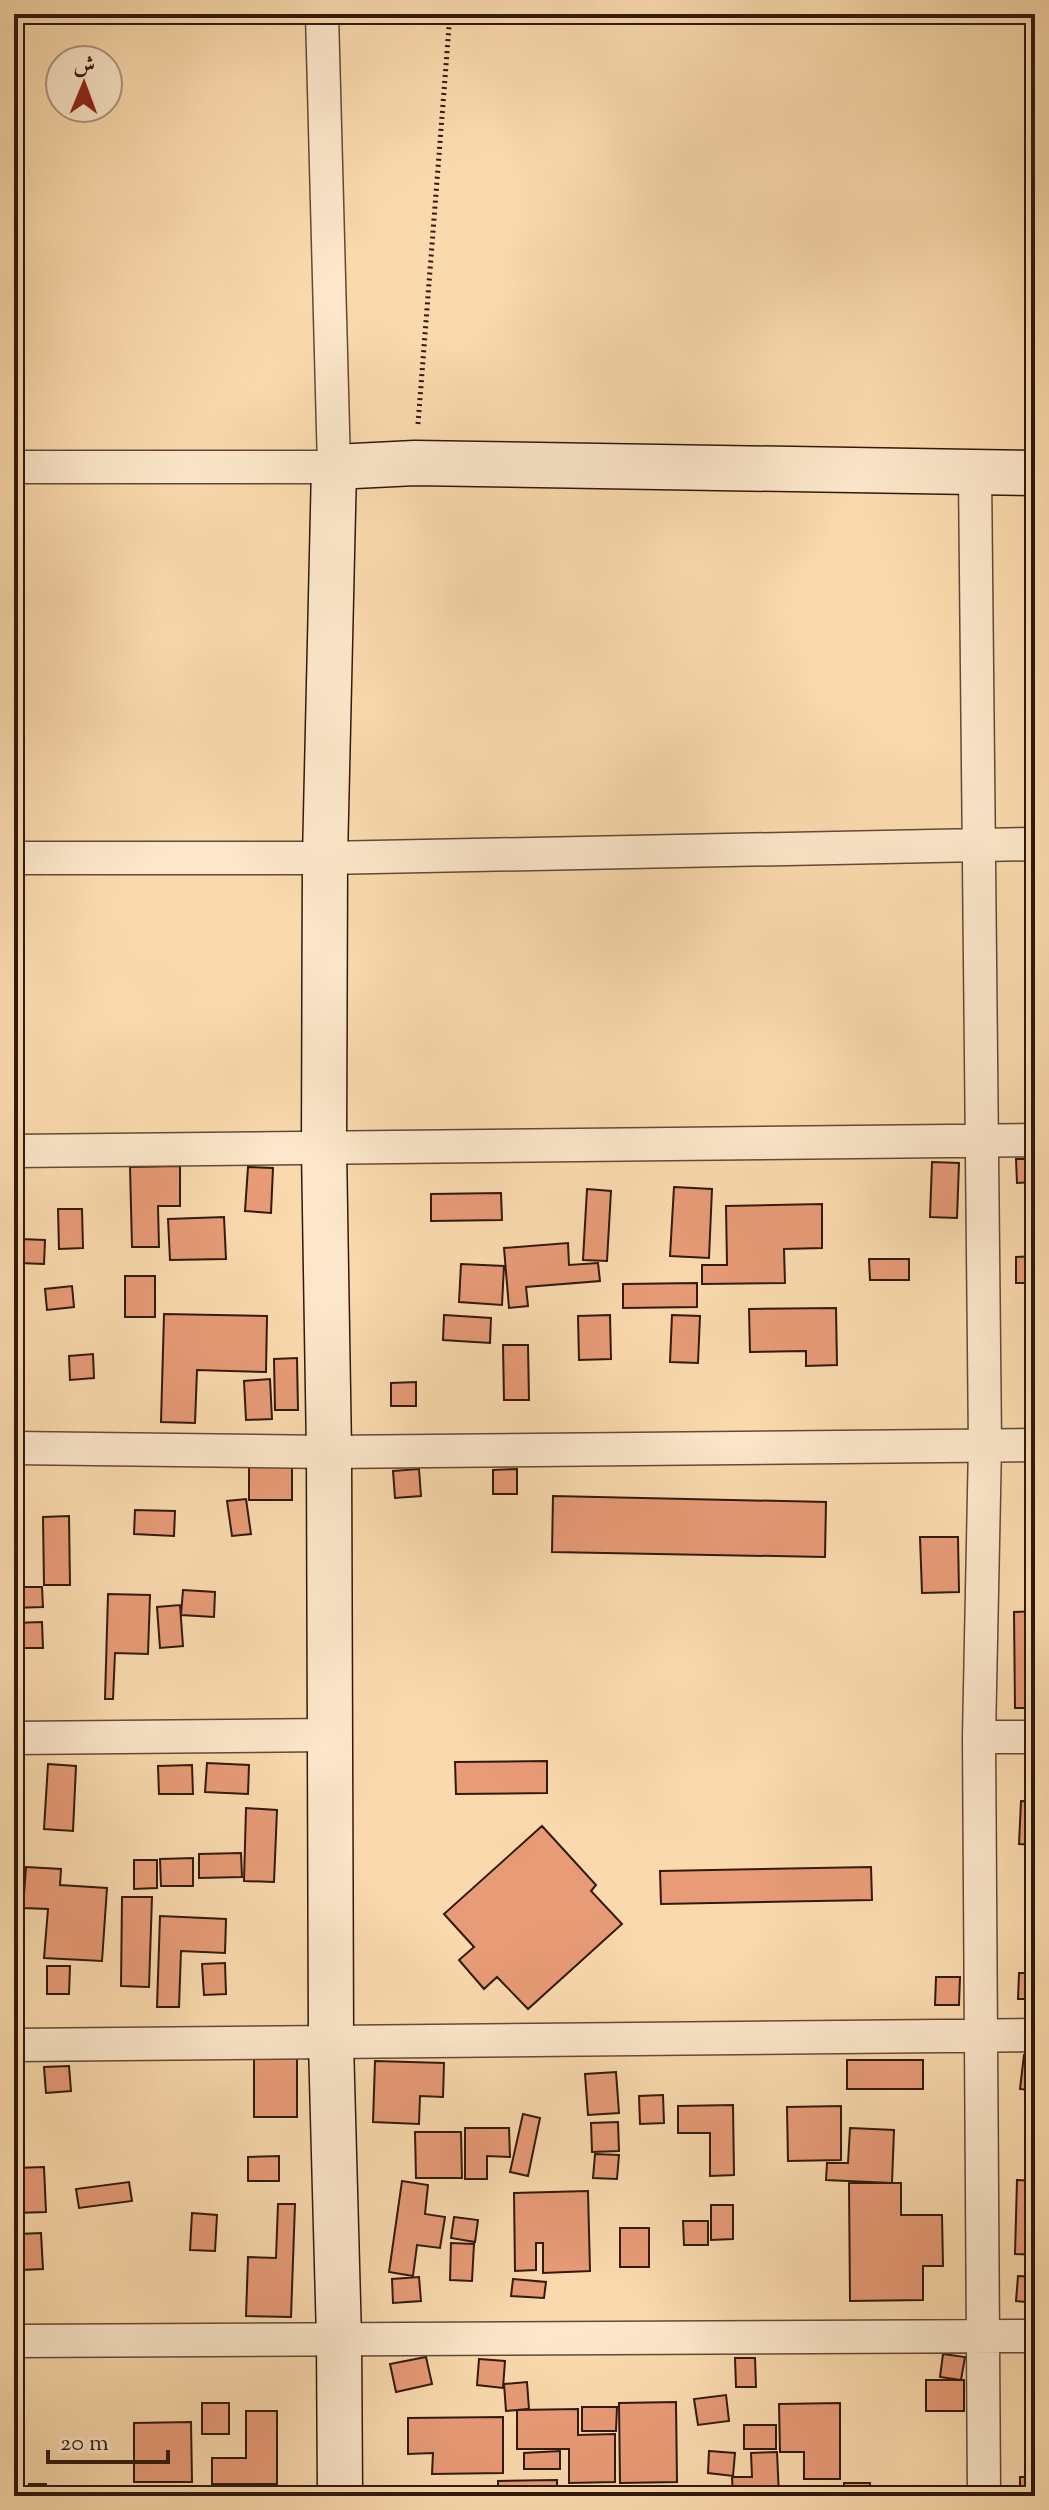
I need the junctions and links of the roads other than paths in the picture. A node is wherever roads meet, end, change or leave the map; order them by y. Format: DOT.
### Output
graph roads {
  1 [pos="322,14"];
  2 [pos="14,467"];
  3 [pos="334,467"];
  4 [pos="1035,473"];
  5 [pos="975,474"];
  6 [pos="1035,844"];
  7 [pos="977,845"];
  8 [pos="14,858"];
  9 [pos="325,858"];
  10 [pos="983,1140"];
  11 [pos="1035,1140"];
  12 [pos="324,1149"];
  13 [pos="14,1151"];
  14 [pos="985,1445"];
  15 [pos="1035,1445"];
  16 [pos="14,1448"];
  17 [pos="329,1452"];
  18 [pos="329,1735"];
  19 [pos="979,1737"];
  20 [pos="1035,1737"];
  21 [pos="14,1738"];
  22 [pos="1035,2035"];
  23 [pos="981,2036"];
  24 [pos="331,2043"];
  25 [pos="14,2045"];
  26 [pos="982,2336"];
  27 [pos="1035,2336"];
  28 [pos="339,2339"];
  29 [pos="14,2341"];
  30 [pos="340,2496"];
  31 [pos="984,2496"];
  1 -- 3 [label="street"];
  2 -- 3 [label="street"];
  3 -- 5 [label="street"];
  3 -- 9 [label="street"];
  4 -- 5 [label="street"];
  5 -- 7 [label="street"];
  6 -- 7 [label="street"];
  7 -- 9 [label="street"];
  7 -- 10 [label="street"];
  8 -- 9 [label="street"];
  9 -- 12 [label="street"];
  10 -- 11 [label="street"];
  10 -- 12 [label="street"];
  10 -- 14 [label="street"];
  12 -- 13 [label="street"];
  12 -- 17 [label="street"];
  14 -- 15 [label="street"];
  14 -- 17 [label="street"];
  14 -- 19 [label="street"];
  16 -- 17 [label="street"];
  17 -- 18 [label="street"];
  18 -- 21 [label="street"];
  18 -- 24 [label="street"];
  19 -- 20 [label="street"];
  19 -- 23 [label="street"];
  22 -- 23 [label="street"];
  23 -- 24 [label="street"];
  23 -- 26 [label="street"];
  24 -- 25 [label="street"];
  24 -- 28 [label="street"];
  26 -- 27 [label="street"];
  26 -- 28 [label="street"];
  26 -- 31 [label="street"];
  28 -- 29 [label="street"];
  28 -- 30 [label="street"];
}
